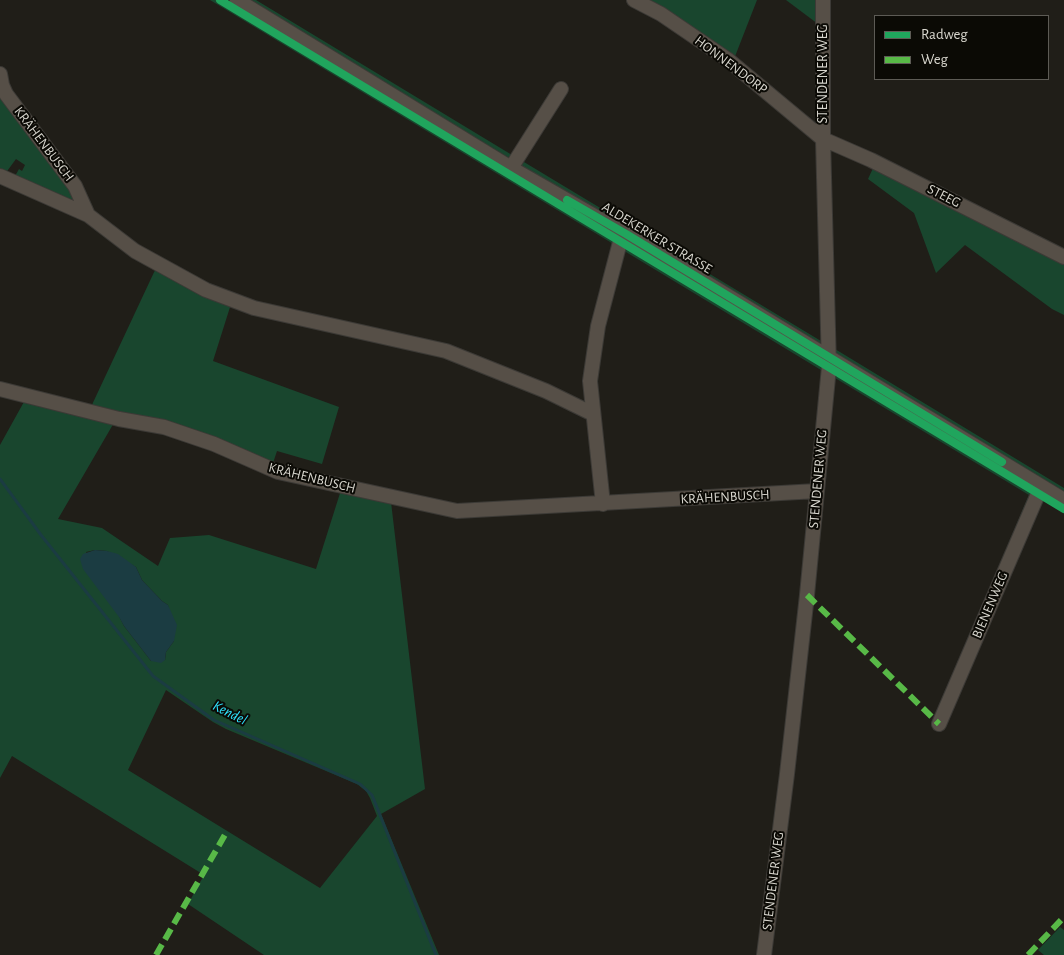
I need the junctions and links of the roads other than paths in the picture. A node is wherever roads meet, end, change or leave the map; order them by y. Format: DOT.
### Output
graph roads {
  1 [pos="237,0"];
  2 [pos="634,0"];
  3 [pos="823,0"];
  4 [pos="0,74"];
  5 [pos="561,89"];
  6 [pos="823,139"];
  7 [pos="511,168"];
  8 [pos="0,176"];
  9 [pos="88,215"];
  10 [pos="626,234"];
  11 [pos="1064,257"];
  12 [pos="829,356"];
  13 [pos="0,389"];
  14 [pos="593,414"];
  15 [pos="1044,488"];
  16 [pos="817,491"];
  17 [pos="1064,500"];
  18 [pos="603,504"];
  19 [pos="940,724"];
  20 [pos="764,955"];
  1 -- 7 [label="street, ALDEKERKER STRASSE"];
  2 -- 6 [label="street, HONNENDORP"];
  3 -- 6 [label="street, STENDENER WEG"];
  4 -- 9 [label="street, KRÄHENBUSCH"];
  5 -- 7 [label="street"];
  6 -- 11 [label="street, STEEG"];
  6 -- 12 [label="street, STENDENER WEG"];
  7 -- 10 [label="street, ALDEKERKER STRASSE"];
  8 -- 9 [label="street, KRÄHENBUSCH"];
  9 -- 14 [label="street, KRÄHENBUSCH"];
  10 -- 12 [label="street, ALDEKERKER STRASSE"];
  10 -- 14 [label="street"];
  12 -- 15 [label="street, ALDEKERKER STRASSE"];
  12 -- 16 [label="street, STENDENER WEG"];
  13 -- 18 [label="street, KRÄHENBUSCH"];
  14 -- 18 [label="street"];
  15 -- 17 [label="street, ALDEKERKER STRASSE"];
  15 -- 19 [label="street, BIENENWEG"];
  16 -- 18 [label="street, KRÄHENBUSCH"];
  16 -- 20 [label="street, STENDENER WEG"];
}
